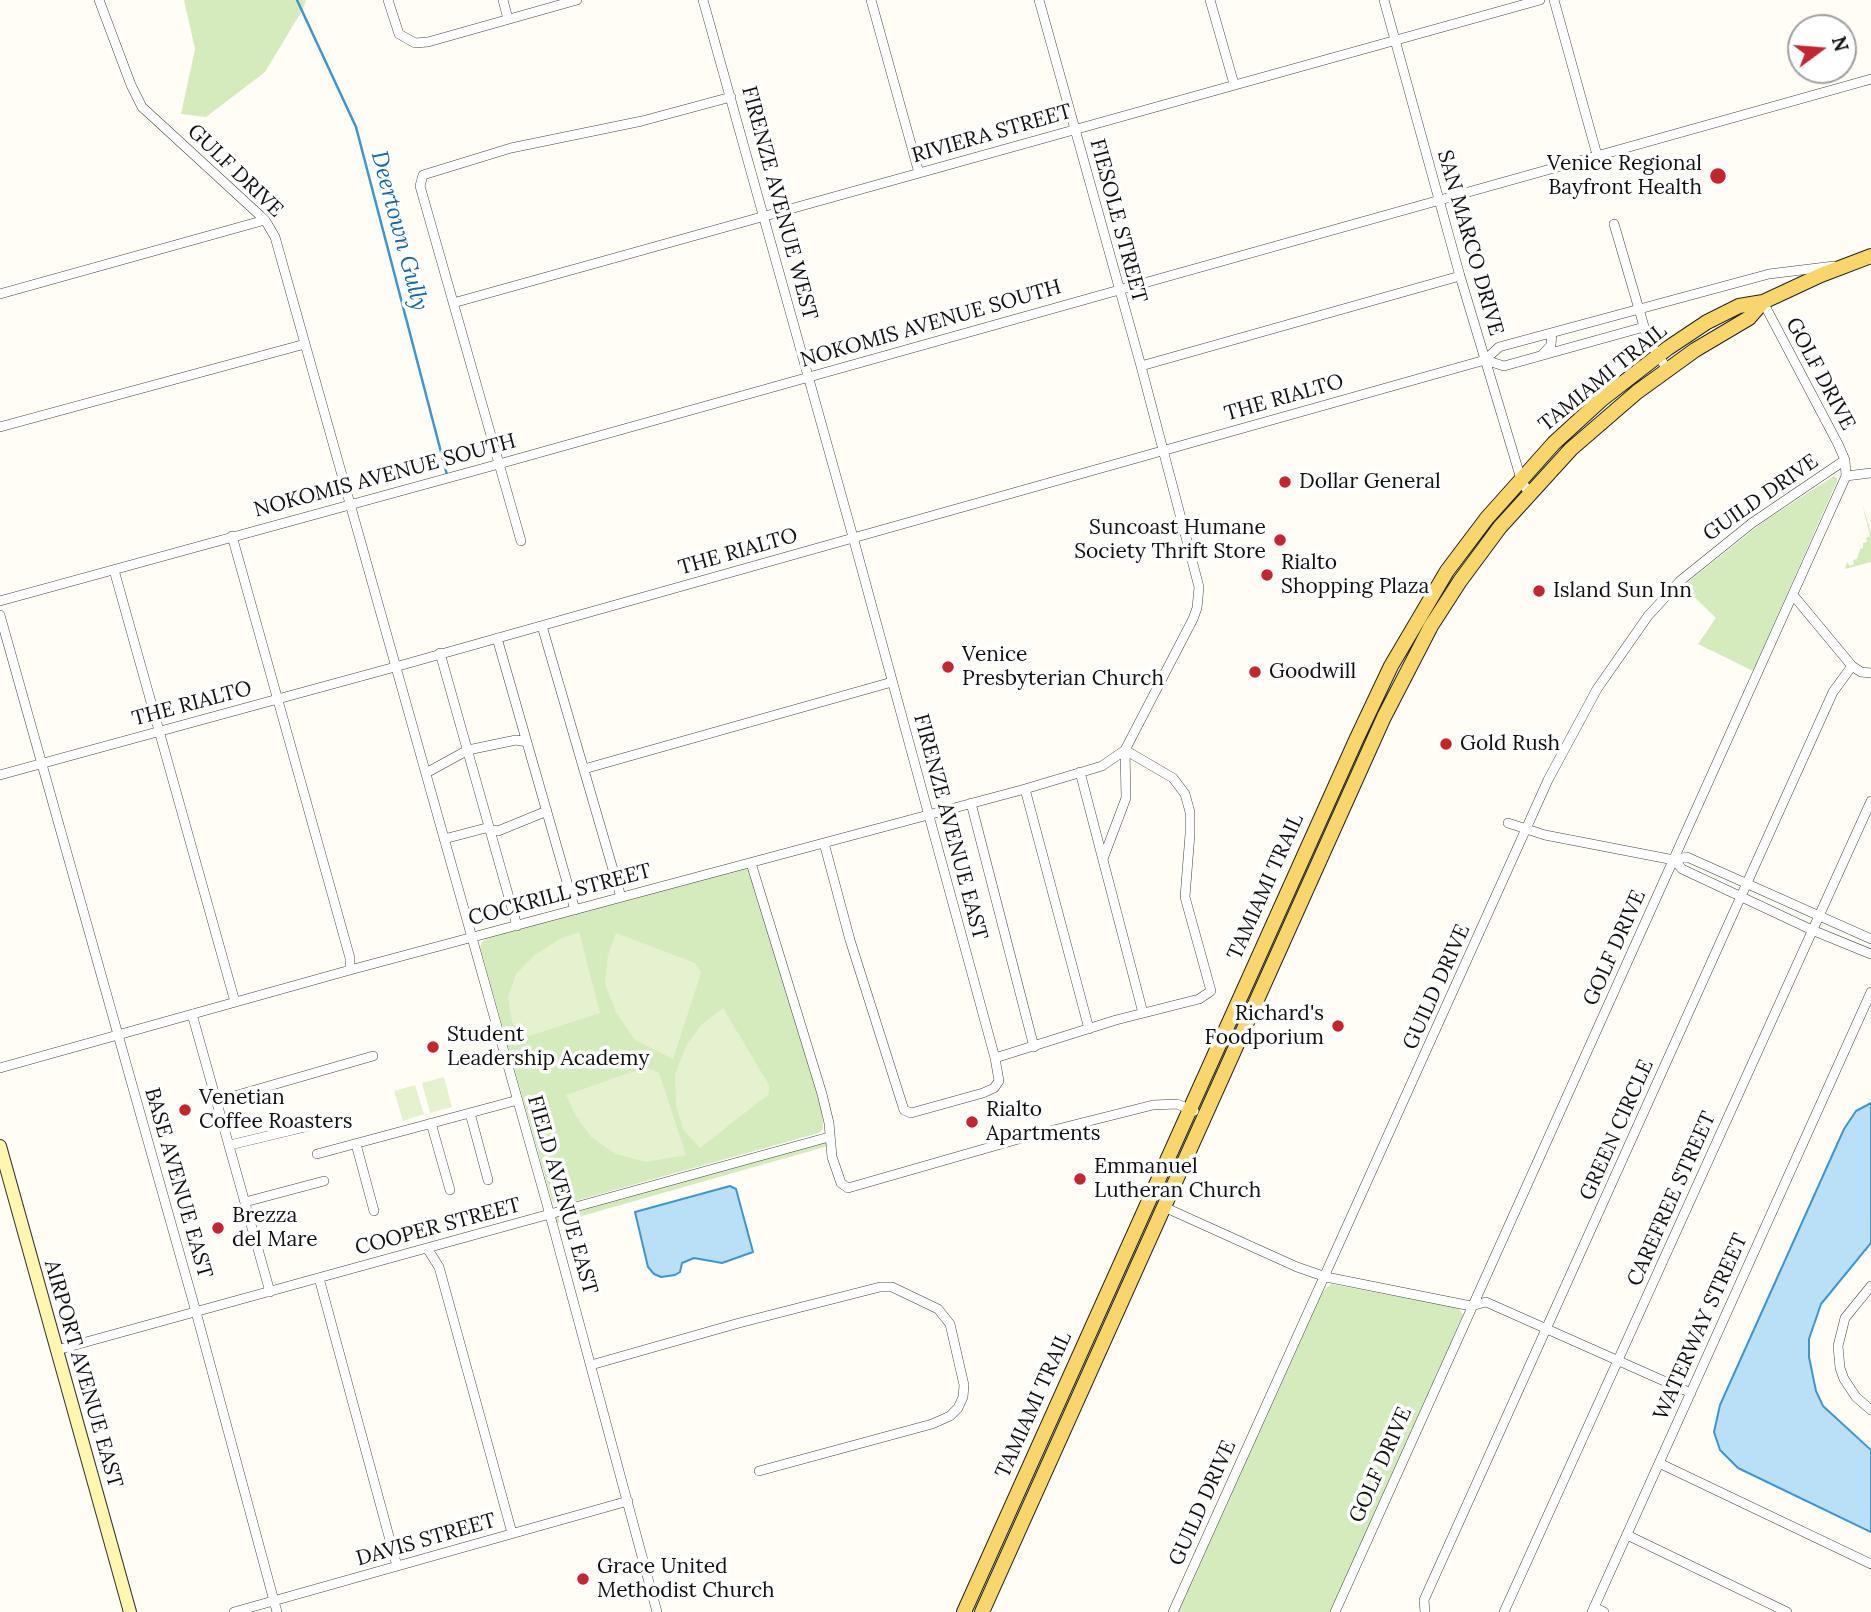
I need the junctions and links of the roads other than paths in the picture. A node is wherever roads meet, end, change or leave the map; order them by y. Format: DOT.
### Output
graph roads {
  1 [pos="99,0"];
  2 [pos="388,0"];
  3 [pos="503,0"];
  4 [pos="577,0"];
  5 [pos="703,0"];
  6 [pos="871,0"];
  7 [pos="1039,0"];
  8 [pos="1210,0"];
  9 [pos="1384,0"];
  10 [pos="1539,0"];
  11 [pos="1554,0"];
  12 [pos="508,19"];
  13 [pos="1395,40"];
  14 [pos="1871,79"];
  15 [pos="1234,85"];
  16 [pos="732,97"];
  17 [pos="1075,129"];
  18 [pos="1597,155"];
  19 [pos="919,173"];
  20 [pos="1438,200"];
  21 [pos="763,217"];
  22 [pos="265,220"];
  23 [pos="1614,224"];
  24 [pos="1871,256"];
  25 [pos="1846,264"];
  26 [pos="1460,276"];
  27 [pos="1118,289"];
  28 [pos="0,294"];
  29 [pos="1763,302"];
  30 [pos="453,303"];
  31 [pos="1639,309"];
  32 [pos="1644,327"];
  33 [pos="1552,333"];
  34 [pos="305,344"];
  35 [pos="1658,356"];
  36 [pos="1537,357"];
  37 [pos="1485,360"];
  38 [pos="1141,366"];
  39 [pos="1667,369"];
  40 [pos="808,376"];
  41 [pos="0,427"];
  42 [pos="1164,450"];
  43 [pos="1845,460"];
  44 [pos="499,464"];
  45 [pos="1871,474"];
  46 [pos="1846,476"];
  47 [pos="1521,479"];
  48 [pos="1528,494"];
  49 [pos="349,504"];
  50 [pos="232,536"];
  51 [pos="853,537"];
  52 [pos="521,541"];
  53 [pos="114,569"];
  54 [pos="1793,595"];
  55 [pos="0,601"];
  56 [pos="0,615"];
  57 [pos="542,626"];
  58 [pos="497,638"];
  59 [pos="440,653"];
  60 [pos="1852,666"];
  61 [pos="395,667"];
  62 [pos="1871,673"];
  63 [pos="892,682"];
  64 [pos="277,699"];
  65 [pos="159,731"];
  66 [pos="527,742"];
  67 [pos="468,750"];
  68 [pos="1125,750"];
  69 [pos="41,764"];
  70 [pos="584,769"];
  71 [pos="1080,772"];
  72 [pos="426,773"];
  73 [pos="0,775"];
  74 [pos="1025,789"];
  75 [pos="1871,801"];
  76 [pos="971,803"];
  77 [pos="547,811"];
  78 [pos="929,815"];
  79 [pos="1508,822"];
  80 [pos="490,829"];
  81 [pos="1526,830"];
  82 [pos="444,839"];
  83 [pos="824,843"];
  84 [pos="1103,859"];
  85 [pos="1674,860"];
  86 [pos="751,863"];
  87 [pos="1747,883"];
  88 [pos="1741,896"];
  89 [pos="621,897"];
  90 [pos="575,910"];
  91 [pos="1819,915"];
  92 [pos="517,926"];
  93 [pos="1812,930"];
  94 [pos="471,937"];
  95 [pos="1871,939"];
  96 [pos="1871,954"];
  97 [pos="350,970"];
  98 [pos="1871,992"];
  99 [pos="235,1002"];
  100 [pos="1143,1013"];
  101 [pos="192,1014"];
  102 [pos="1089,1029"];
  103 [pos="118,1035"];
  104 [pos="1034,1047"];
  105 [pos="373,1056"];
  106 [pos="995,1058"];
  107 [pos="0,1068"];
  108 [pos="518,1100"];
  109 [pos="217,1101"];
  110 [pos="1190,1109"];
  111 [pos="470,1113"];
  112 [pos="1204,1117"];
  113 [pos="431,1123"];
  114 [pos="309,1126"];
  115 [pos="829,1137"];
  116 [pos="356,1144"];
  117 [pos="230,1145"];
  118 [pos="0,1146"];
  119 [pos="317,1154"];
  120 [pos="488,1180"];
  121 [pos="324,1181"];
  122 [pos="450,1190"];
  123 [pos="245,1202"];
  124 [pos="1164,1207"];
  125 [pos="374,1211"];
  126 [pos="550,1215"];
  127 [pos="426,1248"];
  128 [pos="1326,1277"];
  129 [pos="319,1278"];
  130 [pos="1871,1286"];
  131 [pos="270,1293"];
  132 [pos="1471,1306"];
  133 [pos="196,1312"];
  134 [pos="1546,1328"];
  135 [pos="57,1350"];
  136 [pos="1618,1360"];
  137 [pos="591,1365"];
  138 [pos="1691,1393"];
  139 [pos="1871,1410"];
  140 [pos="1659,1463"];
  141 [pos="759,1471"];
  142 [pos="628,1501"];
  143 [pos="512,1533"];
  144 [pos="1627,1535"];
  145 [pos="1871,1564"];
  146 [pos="397,1566"];
  147 [pos="274,1601"];
  148 [pos="1593,1610"];
  149 [pos="130,1612"];
  150 [pos="234,1612"];
  151 [pos="277,1612"];
  152 [pos="657,1612"];
  153 [pos="964,1612"];
  154 [pos="982,1612"];
  155 [pos="1173,1612"];
  156 [pos="1335,1612"];
  157 [pos="1425,1612"];
  158 [pos="1504,1612"];
  159 [pos="1604,1612"];
  160 [pos="1787,1612"];
  1 -- 22 [label="street, GULF DRIVE"];
  2 -- 12 [label="street"];
  3 -- 12 [label="street"];
  4 -- 12 [label="street"];
  5 -- 16 [label="street, FIRENZE AVENUE WEST"];
  6 -- 19 [label="street"];
  7 -- 17 [label="street, FIESOLE STREET"];
  8 -- 15 [label="street"];
  9 -- 13 [label="street, SAN MARCO DRIVE"];
  10 -- 13 [label="street, RIVIERA STREET"];
  11 -- 18 [label="street"];
  13 -- 15 [label="street, RIVIERA STREET"];
  13 -- 20 [label="street, SAN MARCO DRIVE"];
  14 -- 18 [label="street, NOKOMIS AVENUE SOUTH"];
  15 -- 17 [label="street, RIVIERA STREET"];
  16 -- 21 [label="street, FIRENZE AVENUE WEST"];
  16 -- 30 [label="street"];
  17 -- 19 [label="street, RIVIERA STREET"];
  17 -- 27 [label="street, FIESOLE STREET"];
  18 -- 20 [label="street, NOKOMIS AVENUE SOUTH"];
  19 -- 21 [label="street, RIVIERA STREET"];
  20 -- 26 [label="street, SAN MARCO DRIVE"];
  20 -- 27 [label="street, NOKOMIS AVENUE SOUTH"];
  21 -- 30 [label="street, RIVIERA STREET"];
  21 -- 40 [label="street, FIRENZE AVENUE WEST"];
  22 -- 28 [label="street"];
  22 -- 34 [label="street, GULF DRIVE"];
  23 -- 31 [label="street"];
  24 -- 25 [label="main road, TAMIAMI TRAIL"];
  25 -- 29 [label="main road, TAMIAMI TRAIL"];
  25 -- 31 [label="street, THE RIALTO"];
  26 -- 37 [label="street, SAN MARCO DRIVE"];
  26 -- 38 [label="street"];
  27 -- 38 [label="street, FIESOLE STREET"];
  27 -- 40 [label="street, NOKOMIS AVENUE SOUTH"];
  29 -- 35 [label="main road, TAMIAMI TRAIL"];
  29 -- 39 [label="main road, TAMIAMI TRAIL"];
  29 -- 43 [label="street, GOLF DRIVE"];
  30 -- 44 [label="street"];
  31 -- 32 [label="street"];
  31 -- 33 [label="street, THE RIALTO"];
  32 -- 35 [label="street"];
  32 -- 36 [label="street, THE RIALTO"];
  33 -- 36 [label="street"];
  33 -- 37 [label="street, THE RIALTO"];
  34 -- 41 [label="street"];
  34 -- 49 [label="street, GULF DRIVE"];
  35 -- 39 [label="street"];
  35 -- 47 [label="main road, TAMIAMI TRAIL"];
  36 -- 37 [label="street, THE RIALTO"];
  37 -- 42 [label="street, THE RIALTO"];
  37 -- 47 [label="street, SAN MARCO DRIVE"];
  38 -- 42 [label="street, FIESOLE STREET"];
  39 -- 48 [label="main road, TAMIAMI TRAIL"];
  40 -- 44 [label="street, NOKOMIS AVENUE SOUTH"];
  40 -- 51 [label="street, FIRENZE AVENUE WEST"];
  42 -- 51 [label="street, THE RIALTO"];
  42 -- 68 [label="street"];
  43 -- 46 [label="street, GOLF DRIVE"];
  43 -- 81 [label="street, GUILD DRIVE"];
  44 -- 49 [label="street, NOKOMIS AVENUE SOUTH"];
  44 -- 52 [label="street"];
  45 -- 46 [label="street"];
  46 -- 54 [label="street, GOLF DRIVE"];
  47 -- 48 [label="street, SAN MARCO DRIVE"];
  47 -- 110 [label="main road, TAMIAMI TRAIL"];
  48 -- 112 [label="main road, TAMIAMI TRAIL"];
  49 -- 50 [label="street, NOKOMIS AVENUE SOUTH"];
  49 -- 61 [label="street, GULF DRIVE"];
  50 -- 53 [label="street, NOKOMIS AVENUE SOUTH"];
  50 -- 64 [label="street"];
  51 -- 57 [label="street, THE RIALTO"];
  51 -- 63 [label="street, FIRENZE AVENUE EAST"];
  53 -- 55 [label="street, NOKOMIS AVENUE SOUTH"];
  53 -- 65 [label="street"];
  54 -- 60 [label="street"];
  54 -- 85 [label="street, GOLF DRIVE"];
  56 -- 69 [label="street, BASE AVENUE EAST"];
  57 -- 58 [label="street, THE RIALTO"];
  57 -- 70 [label="street"];
  58 -- 59 [label="street, THE RIALTO"];
  58 -- 66 [label="street"];
  59 -- 61 [label="street, THE RIALTO"];
  59 -- 67 [label="street"];
  60 -- 62 [label="street"];
  60 -- 87 [label="street, GREEN CIRCLE"];
  61 -- 64 [label="street, THE RIALTO"];
  61 -- 72 [label="street, FIELD AVENUE EAST"];
  63 -- 70 [label="street"];
  63 -- 78 [label="street, FIRENZE AVENUE EAST"];
  64 -- 65 [label="street, THE RIALTO"];
  64 -- 97 [label="street"];
  65 -- 69 [label="street, THE RIALTO"];
  65 -- 99 [label="street"];
  66 -- 67 [label="street"];
  66 -- 77 [label="street"];
  67 -- 72 [label="street"];
  67 -- 80 [label="street"];
  68 -- 71 [label="street, COCKRILL STREET"];
  68 -- 84 [label="street"];
  68 -- 100 [label="street"];
  69 -- 73 [label="street, THE RIALTO"];
  69 -- 103 [label="street, BASE AVENUE EAST"];
  70 -- 89 [label="street"];
  71 -- 74 [label="street, COCKRILL STREET"];
  71 -- 84 [label="street"];
  72 -- 82 [label="street, FIELD AVENUE EAST"];
  74 -- 76 [label="street, COCKRILL STREET"];
  74 -- 102 [label="street"];
  75 -- 91 [label="street, CAREFREE STREET"];
  76 -- 78 [label="street, COCKRILL STREET"];
  76 -- 104 [label="street"];
  77 -- 80 [label="street"];
  77 -- 90 [label="street"];
  78 -- 83 [label="street, COCKRILL STREET"];
  78 -- 106 [label="street, FIRENZE AVENUE EAST"];
  79 -- 81 [label="street"];
  80 -- 82 [label="street"];
  80 -- 92 [label="street"];
  81 -- 85 [label="street"];
  81 -- 128 [label="street, GUILD DRIVE"];
  82 -- 94 [label="street, FIELD AVENUE EAST"];
  83 -- 86 [label="street, COCKRILL STREET"];
  83 -- 106 [label="street, FIRENZE AVENUE EAST"];
  84 -- 100 [label="street"];
  85 -- 87 [label="street"];
  85 -- 88 [label="street"];
  85 -- 132 [label="street, GOLF DRIVE"];
  86 -- 89 [label="street, COCKRILL STREET"];
  86 -- 115 [label="street"];
  87 -- 88 [label="street, GREEN CIRCLE"];
  87 -- 91 [label="street"];
  88 -- 93 [label="street"];
  88 -- 134 [label="street, GREEN CIRCLE"];
  89 -- 90 [label="street, COCKRILL STREET"];
  90 -- 92 [label="street, COCKRILL STREET"];
  91 -- 93 [label="street, CAREFREE STREET"];
  91 -- 95 [label="street"];
  92 -- 94 [label="street, COCKRILL STREET"];
  93 -- 96 [label="street"];
  93 -- 136 [label="street, CAREFREE STREET"];
  94 -- 97 [label="street, COCKRILL STREET"];
  94 -- 108 [label="street, FIELD AVENUE EAST"];
  97 -- 99 [label="street, COCKRILL STREET"];
  98 -- 138 [label="street, WATERWAY STREET"];
  99 -- 101 [label="street, COCKRILL STREET"];
  100 -- 102 [label="street"];
  101 -- 103 [label="street, COCKRILL STREET"];
  101 -- 109 [label="street"];
  102 -- 104 [label="street"];
  103 -- 107 [label="street, COCKRILL STREET"];
  103 -- 133 [label="street, BASE AVENUE EAST"];
  104 -- 106 [label="street"];
  105 -- 109 [label="street"];
  108 -- 111 [label="street"];
  108 -- 126 [label="street, FIELD AVENUE EAST"];
  109 -- 117 [label="street"];
  110 -- 112 [label="street"];
  110 -- 115 [label="street"];
  110 -- 153 [label="main road, TAMIAMI TRAIL"];
  111 -- 113 [label="street"];
  111 -- 120 [label="street"];
  112 -- 124 [label="main road, TAMIAMI TRAIL"];
  113 -- 116 [label="street"];
  113 -- 122 [label="street"];
  114 -- 117 [label="street"];
  115 -- 126 [label="street, COOPER STREET"];
  116 -- 119 [label="street"];
  116 -- 125 [label="street"];
  117 -- 123 [label="street"];
  118 -- 135 [label="street, AIRPORT AVENUE EAST"];
  121 -- 123 [label="street"];
  123 -- 131 [label="street"];
  124 -- 128 [label="street"];
  124 -- 154 [label="main road, TAMIAMI TRAIL"];
  126 -- 127 [label="street, COOPER STREET"];
  126 -- 137 [label="street, FIELD AVENUE EAST"];
  127 -- 129 [label="street, COOPER STREET"];
  127 -- 143 [label="street"];
  128 -- 132 [label="street"];
  128 -- 155 [label="street, GUILD DRIVE"];
  129 -- 131 [label="street, COOPER STREET"];
  129 -- 146 [label="street"];
  130 -- 139 [label="street"];
  131 -- 133 [label="street, COOPER STREET"];
  132 -- 134 [label="street"];
  132 -- 156 [label="street, GOLF DRIVE"];
  133 -- 135 [label="street, COOPER STREET"];
  133 -- 147 [label="street, BASE AVENUE EAST"];
  134 -- 136 [label="street"];
  134 -- 157 [label="street, GREEN CIRCLE"];
  135 -- 149 [label="street, AIRPORT AVENUE EAST"];
  136 -- 138 [label="street"];
  136 -- 158 [label="street, CAREFREE STREET"];
  137 -- 141 [label="street"];
  137 -- 142 [label="street, FIELD AVENUE EAST"];
  138 -- 140 [label="street, WATERWAY STREET"];
  140 -- 144 [label="street, WATERWAY STREET"];
  140 -- 145 [label="street"];
  142 -- 143 [label="street, DAVIS STREET"];
  142 -- 152 [label="street, FIELD AVENUE EAST"];
  143 -- 146 [label="street, DAVIS STREET"];
  144 -- 148 [label="street, WATERWAY STREET"];
  144 -- 160 [label="street"];
  146 -- 147 [label="street, DAVIS STREET"];
  147 -- 150 [label="street, DAVIS STREET"];
  147 -- 151 [label="street, BASE AVENUE EAST"];
  148 -- 159 [label="street"];
}
